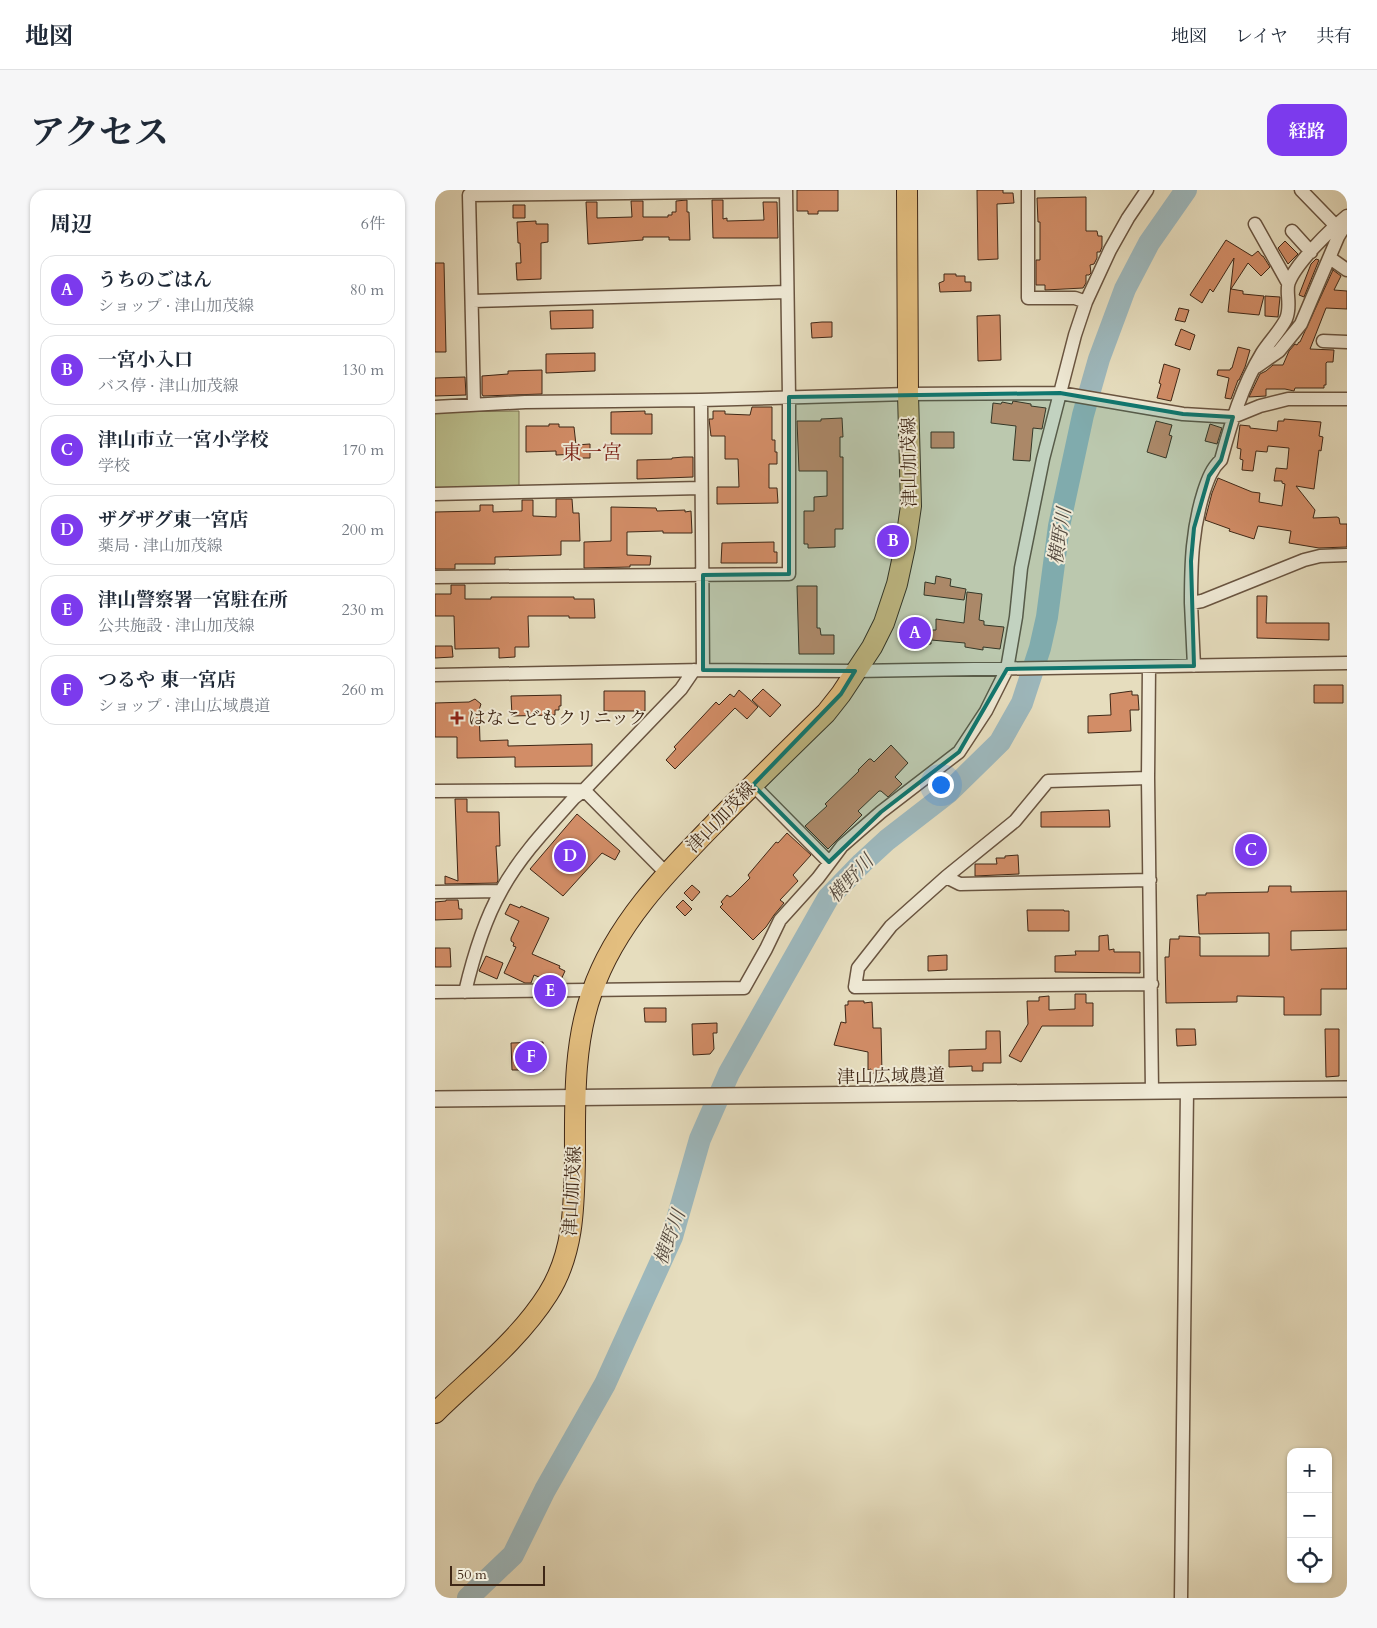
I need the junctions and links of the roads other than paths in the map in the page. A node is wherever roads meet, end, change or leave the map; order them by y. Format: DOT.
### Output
graph roads {
  1 [pos="907,190"];
  2 [pos="1027,190"];
  3 [pos="1301,190"];
  4 [pos="786,191"];
  5 [pos="1145,191"];
  6 [pos="625,192"];
  7 [pos="469,193"];
  8 [pos="1347,216"];
  9 [pos="1255,224"];
  10 [pos="1341,224"];
  11 [pos="1292,231"];
  12 [pos="1311,252"];
  13 [pos="1330,258"];
  14 [pos="1347,270"];
  15 [pos="1288,283"];
  16 [pos="787,292"];
  17 [pos="1289,299"];
  18 [pos="473,301"];
  19 [pos="1086,302"];
  20 [pos="1309,306"];
  21 [pos="1323,341"];
  22 [pos="1347,342"];
  23 [pos="1254,368"];
  24 [pos="908,394"];
  25 [pos="1065,394"];
  26 [pos="789,397"];
  27 [pos="1347,399"];
  28 [pos="701,400"];
  29 [pos="474,404"];
  30 [pos="435,407"];
  31 [pos="1233,417"];
  32 [pos="701,488"];
  33 [pos="435,494"];
  34 [pos="1347,555"];
  35 [pos="703,575"];
  36 [pos="435,576"];
  37 [pos="1191,603"];
  38 [pos="1347,663"];
  39 [pos="1194,666"];
  40 [pos="1149,667"];
  41 [pos="1008,669"];
  42 [pos="699,670"];
  43 [pos="855,671"];
  44 [pos="435,675"];
  45 [pos="1148,778"];
  46 [pos="753,785"];
  47 [pos="435,790"];
  48 [pos="584,790"];
  49 [pos="829,862"];
  50 [pos="666,873"];
  51 [pos="946,877"];
  52 [pos="1150,880"];
  53 [pos="501,891"];
  54 [pos="435,892"];
  55 [pos="1152,984"];
  56 [pos="592,991"];
  57 [pos="435,992"];
  58 [pos="465,992"];
  59 [pos="1347,1089"];
  60 [pos="1187,1090"];
  61 [pos="1152,1091"];
  62 [pos="576,1097"];
  63 [pos="435,1098"];
  64 [pos="435,1413"];
  65 [pos="1181,1598"];
  1 -- 24 [label="main road, 津山加茂線"];
  2 -- 19 [label="street"];
  3 -- 10 [label="street"];
  4 -- 6 [label="street"];
  4 -- 16 [label="street"];
  5 -- 19 [label="street"];
  6 -- 7 [label="street"];
  7 -- 18 [label="street"];
  8 -- 10 [label="street"];
  9 -- 15 [label="street"];
  10 -- 12 [label="street"];
  10 -- 13 [label="street"];
  11 -- 12 [label="street"];
  12 -- 15 [label="street"];
  13 -- 14 [label="street"];
  13 -- 20 [label="street"];
  15 -- 17 [label="street"];
  16 -- 18 [label="street"];
  16 -- 26 [label="street"];
  17 -- 20 [label="street"];
  17 -- 23 [label="street"];
  18 -- 29 [label="street"];
  19 -- 25 [label="street"];
  20 -- 23 [label="street"];
  21 -- 22 [label="street"];
  23 -- 31 [label="street"];
  24 -- 25 [label="street"];
  24 -- 26 [label="street"];
  24 -- 43 [label="main road, 津山加茂線"];
  25 -- 31 [label="street"];
  25 -- 41 [label="street"];
  26 -- 28 [label="street"];
  26 -- 35 [label="street"];
  27 -- 31 [label="street"];
  28 -- 29 [label="street"];
  28 -- 32 [label="street"];
  29 -- 30 [label="street"];
  31 -- 37 [label="street"];
  32 -- 33 [label="street"];
  32 -- 35 [label="street"];
  34 -- 37 [label="street"];
  35 -- 36 [label="street"];
  35 -- 42 [label="street"];
  37 -- 39 [label="street"];
  38 -- 39 [label="street"];
  39 -- 40 [label="street"];
  40 -- 41 [label="street"];
  40 -- 45 [label="street"];
  41 -- 43 [label="street"];
  41 -- 49 [label="street"];
  42 -- 43 [label="street"];
  42 -- 44 [label="street"];
  42 -- 48 [label="street"];
  43 -- 46 [label="main road, 津山加茂線"];
  45 -- 51 [label="street"];
  45 -- 52 [label="street"];
  46 -- 49 [label="street"];
  46 -- 50 [label="main road, 津山加茂線"];
  47 -- 48 [label="street"];
  48 -- 50 [label="street"];
  48 -- 53 [label="street"];
  49 -- 56 [label="street"];
  50 -- 56 [label="main road, 津山加茂線"];
  51 -- 52 [label="street"];
  51 -- 55 [label="street"];
  52 -- 55 [label="street"];
  53 -- 54 [label="street"];
  53 -- 58 [label="street"];
  55 -- 61 [label="street"];
  56 -- 58 [label="street"];
  56 -- 62 [label="main road, 津山加茂線"];
  57 -- 58 [label="street"];
  59 -- 60 [label="street, 津山広域農道"];
  60 -- 61 [label="street, 津山広域農道"];
  60 -- 65 [label="street"];
  61 -- 62 [label="street, 津山広域農道"];
  62 -- 63 [label="street, 津山広域農道"];
  62 -- 64 [label="main road, 津山加茂線"];
}
